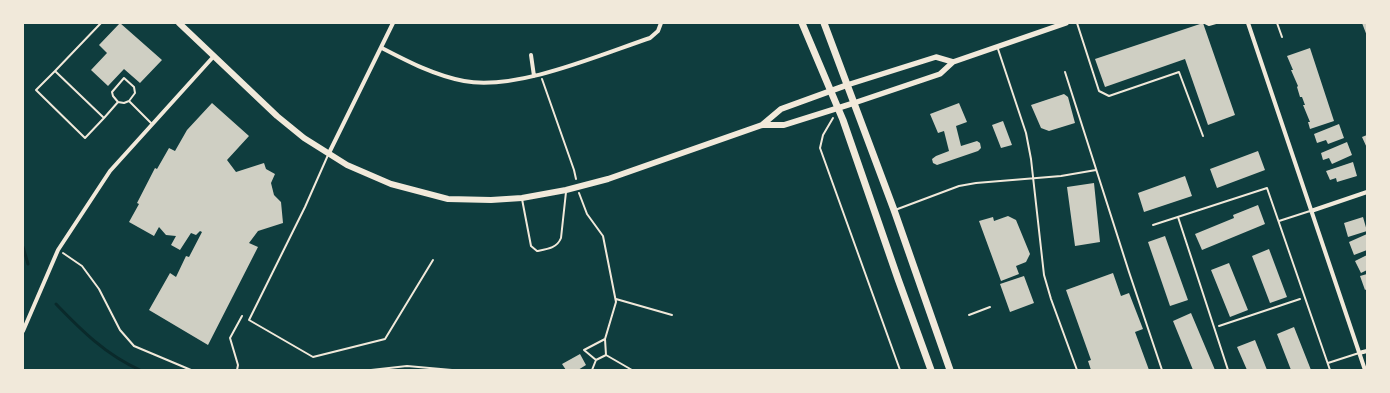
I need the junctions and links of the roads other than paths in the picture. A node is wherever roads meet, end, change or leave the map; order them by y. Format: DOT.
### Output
graph roads {
  1 [pos="101,23"];
  2 [pos="179,23"];
  3 [pos="393,23"];
  4 [pos="661,23"];
  5 [pos="802,23"];
  6 [pos="824,23"];
  7 [pos="1066,23"];
  8 [pos="1248,23"];
  9 [pos="1277,23"];
  10 [pos="1282,37"];
  11 [pos="997,47"];
  12 [pos="382,48"];
  13 [pos="531,55"];
  14 [pos="214,56"];
  15 [pos="952,62"];
  16 [pos="55,71"];
  17 [pos="1065,72"];
  18 [pos="534,76"];
  19 [pos="847,85"];
  20 [pos="830,91"];
  21 [pos="129,101"];
  22 [pos="118,102"];
  23 [pos="854,103"];
  24 [pos="838,108"];
  25 [pos="104,118"];
  26 [pos="152,124"];
  27 [pos="762,125"];
  28 [pos="329,153"];
  29 [pos="1096,170"];
  30 [pos="1032,178"];
  31 [pos="566,190"];
  32 [pos="1367,192"];
  33 [pos="522,198"];
  34 [pos="894,210"];
  35 [pos="1311,211"];
  36 [pos="1178,218"];
  37 [pos="1279,221"];
  38 [pos="1153,225"];
  39 [pos="433,260"];
  40 [pos="23,330"];
  41 [pos="1367,350"];
  42 [pos="1359,353"];
  43 [pos="1328,363"];
  44 [pos="932,370"];
  45 [pos="950,370"];
  46 [pos="1077,370"];
  47 [pos="1162,370"];
  48 [pos="1228,370"];
  49 [pos="1330,370"];
  50 [pos="1365,370"];
  1 -- 16 [label="lane"];
  2 -- 14 [label="main road"];
  3 -- 12 [label="street"];
  4 -- 18 [label="street"];
  5 -- 20 [label="main road"];
  6 -- 19 [label="main road"];
  7 -- 11 [label="street"];
  8 -- 35 [label="street"];
  9 -- 10 [label="lane"];
  11 -- 15 [label="street"];
  11 -- 30 [label="lane"];
  12 -- 18 [label="street"];
  12 -- 28 [label="street"];
  13 -- 18 [label="street"];
  14 -- 26 [label="street"];
  14 -- 28 [label="main road"];
  15 -- 19 [label="street"];
  15 -- 23 [label="street"];
  16 -- 25 [label="lane"];
  16 -- 25 [label="lane"];
  17 -- 29 [label="lane"];
  19 -- 20 [label="main road"];
  19 -- 23 [label="main road"];
  20 -- 24 [label="main road"];
  20 -- 27 [label="main road"];
  21 -- 22 [label="lane"];
  21 -- 22 [label="lane"];
  21 -- 26 [label="lane"];
  22 -- 25 [label="lane"];
  23 -- 24 [label="main road"];
  23 -- 34 [label="main road"];
  24 -- 27 [label="main road"];
  24 -- 44 [label="main road"];
  26 -- 40 [label="street"];
  27 -- 31 [label="main road"];
  28 -- 33 [label="main road"];
  28 -- 39 [label="lane"];
  29 -- 30 [label="lane"];
  29 -- 47 [label="lane"];
  30 -- 34 [label="lane"];
  30 -- 46 [label="lane"];
  31 -- 33 [label="main road"];
  31 -- 33 [label="lane"];
  32 -- 35 [label="street"];
  34 -- 45 [label="main road"];
  35 -- 37 [label="lane"];
  35 -- 42 [label="street"];
  36 -- 37 [label="lane"];
  36 -- 38 [label="lane"];
  36 -- 48 [label="lane"];
  37 -- 43 [label="lane"];
  41 -- 42 [label="street"];
  42 -- 43 [label="lane"];
  42 -- 50 [label="street"];
  43 -- 49 [label="lane"];
}
